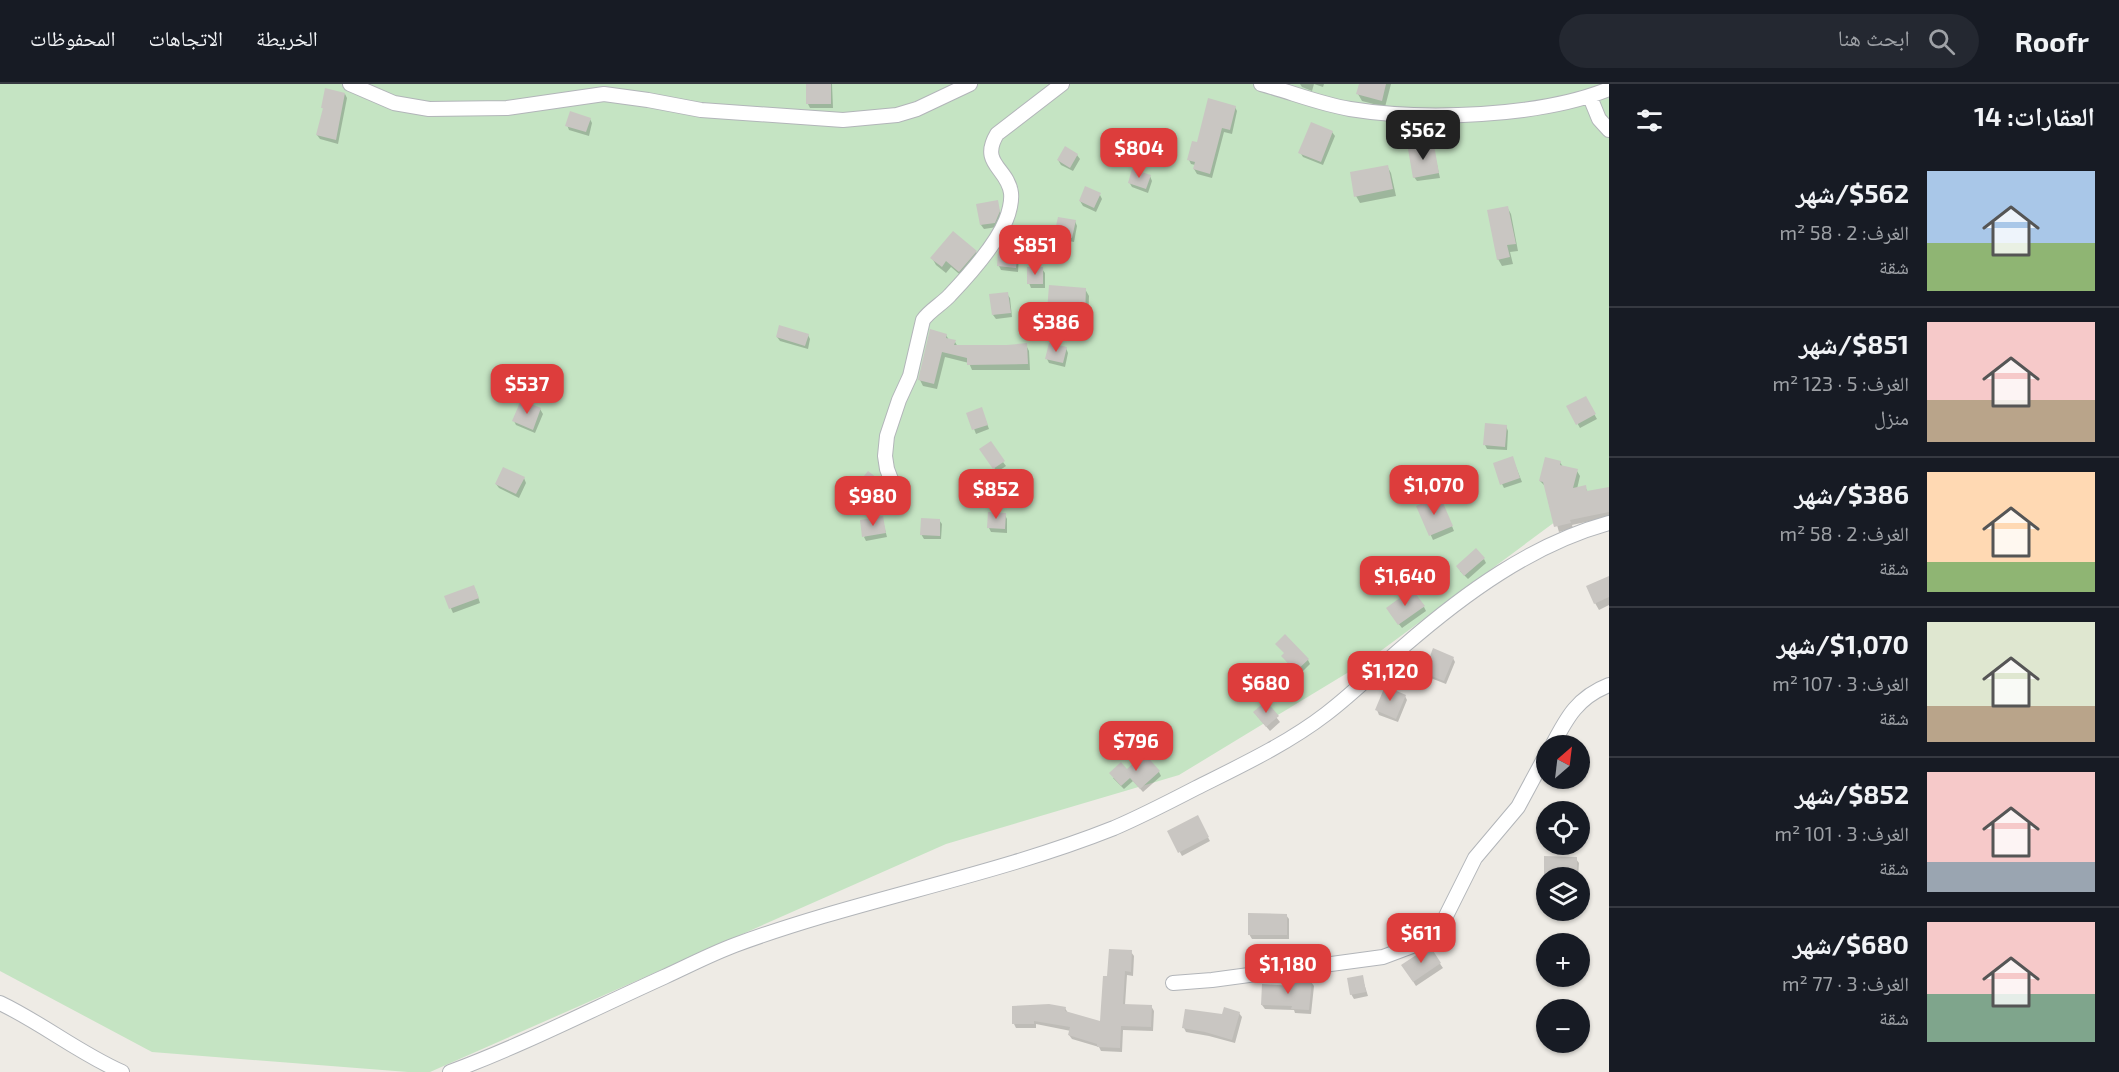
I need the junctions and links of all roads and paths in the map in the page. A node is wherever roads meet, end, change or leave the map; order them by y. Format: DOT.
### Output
graph roads {
  1 [pos="350,84"];
  2 [pos="970,84"];
  3 [pos="1062,84"];
  4 [pos="1262,84"];
  5 [pos="1609,89"];
  6 [pos="1590,97"];
  7 [pos="1609,130"];
  8 [pos="900,503"];
  9 [pos="1609,523"];
  10 [pos="1609,685"];
  11 [pos="1559,735"];
  12 [pos="1536,774"];
  13 [pos="1173,983"];
  14 [pos="0,1003"];
  15 [pos="122,1072"];
  16 [pos="450,1072"];
  1 -- 2 [label="street"];
  3 -- 8 [label="street"];
  4 -- 6 [label="street"];
  5 -- 6 [label="street"];
  6 -- 7 [label="street"];
  9 -- 16 [label="street"];
  10 -- 11 [label="street"];
  12 -- 13 [label="street"];
  14 -- 15 [label="street"];
}
